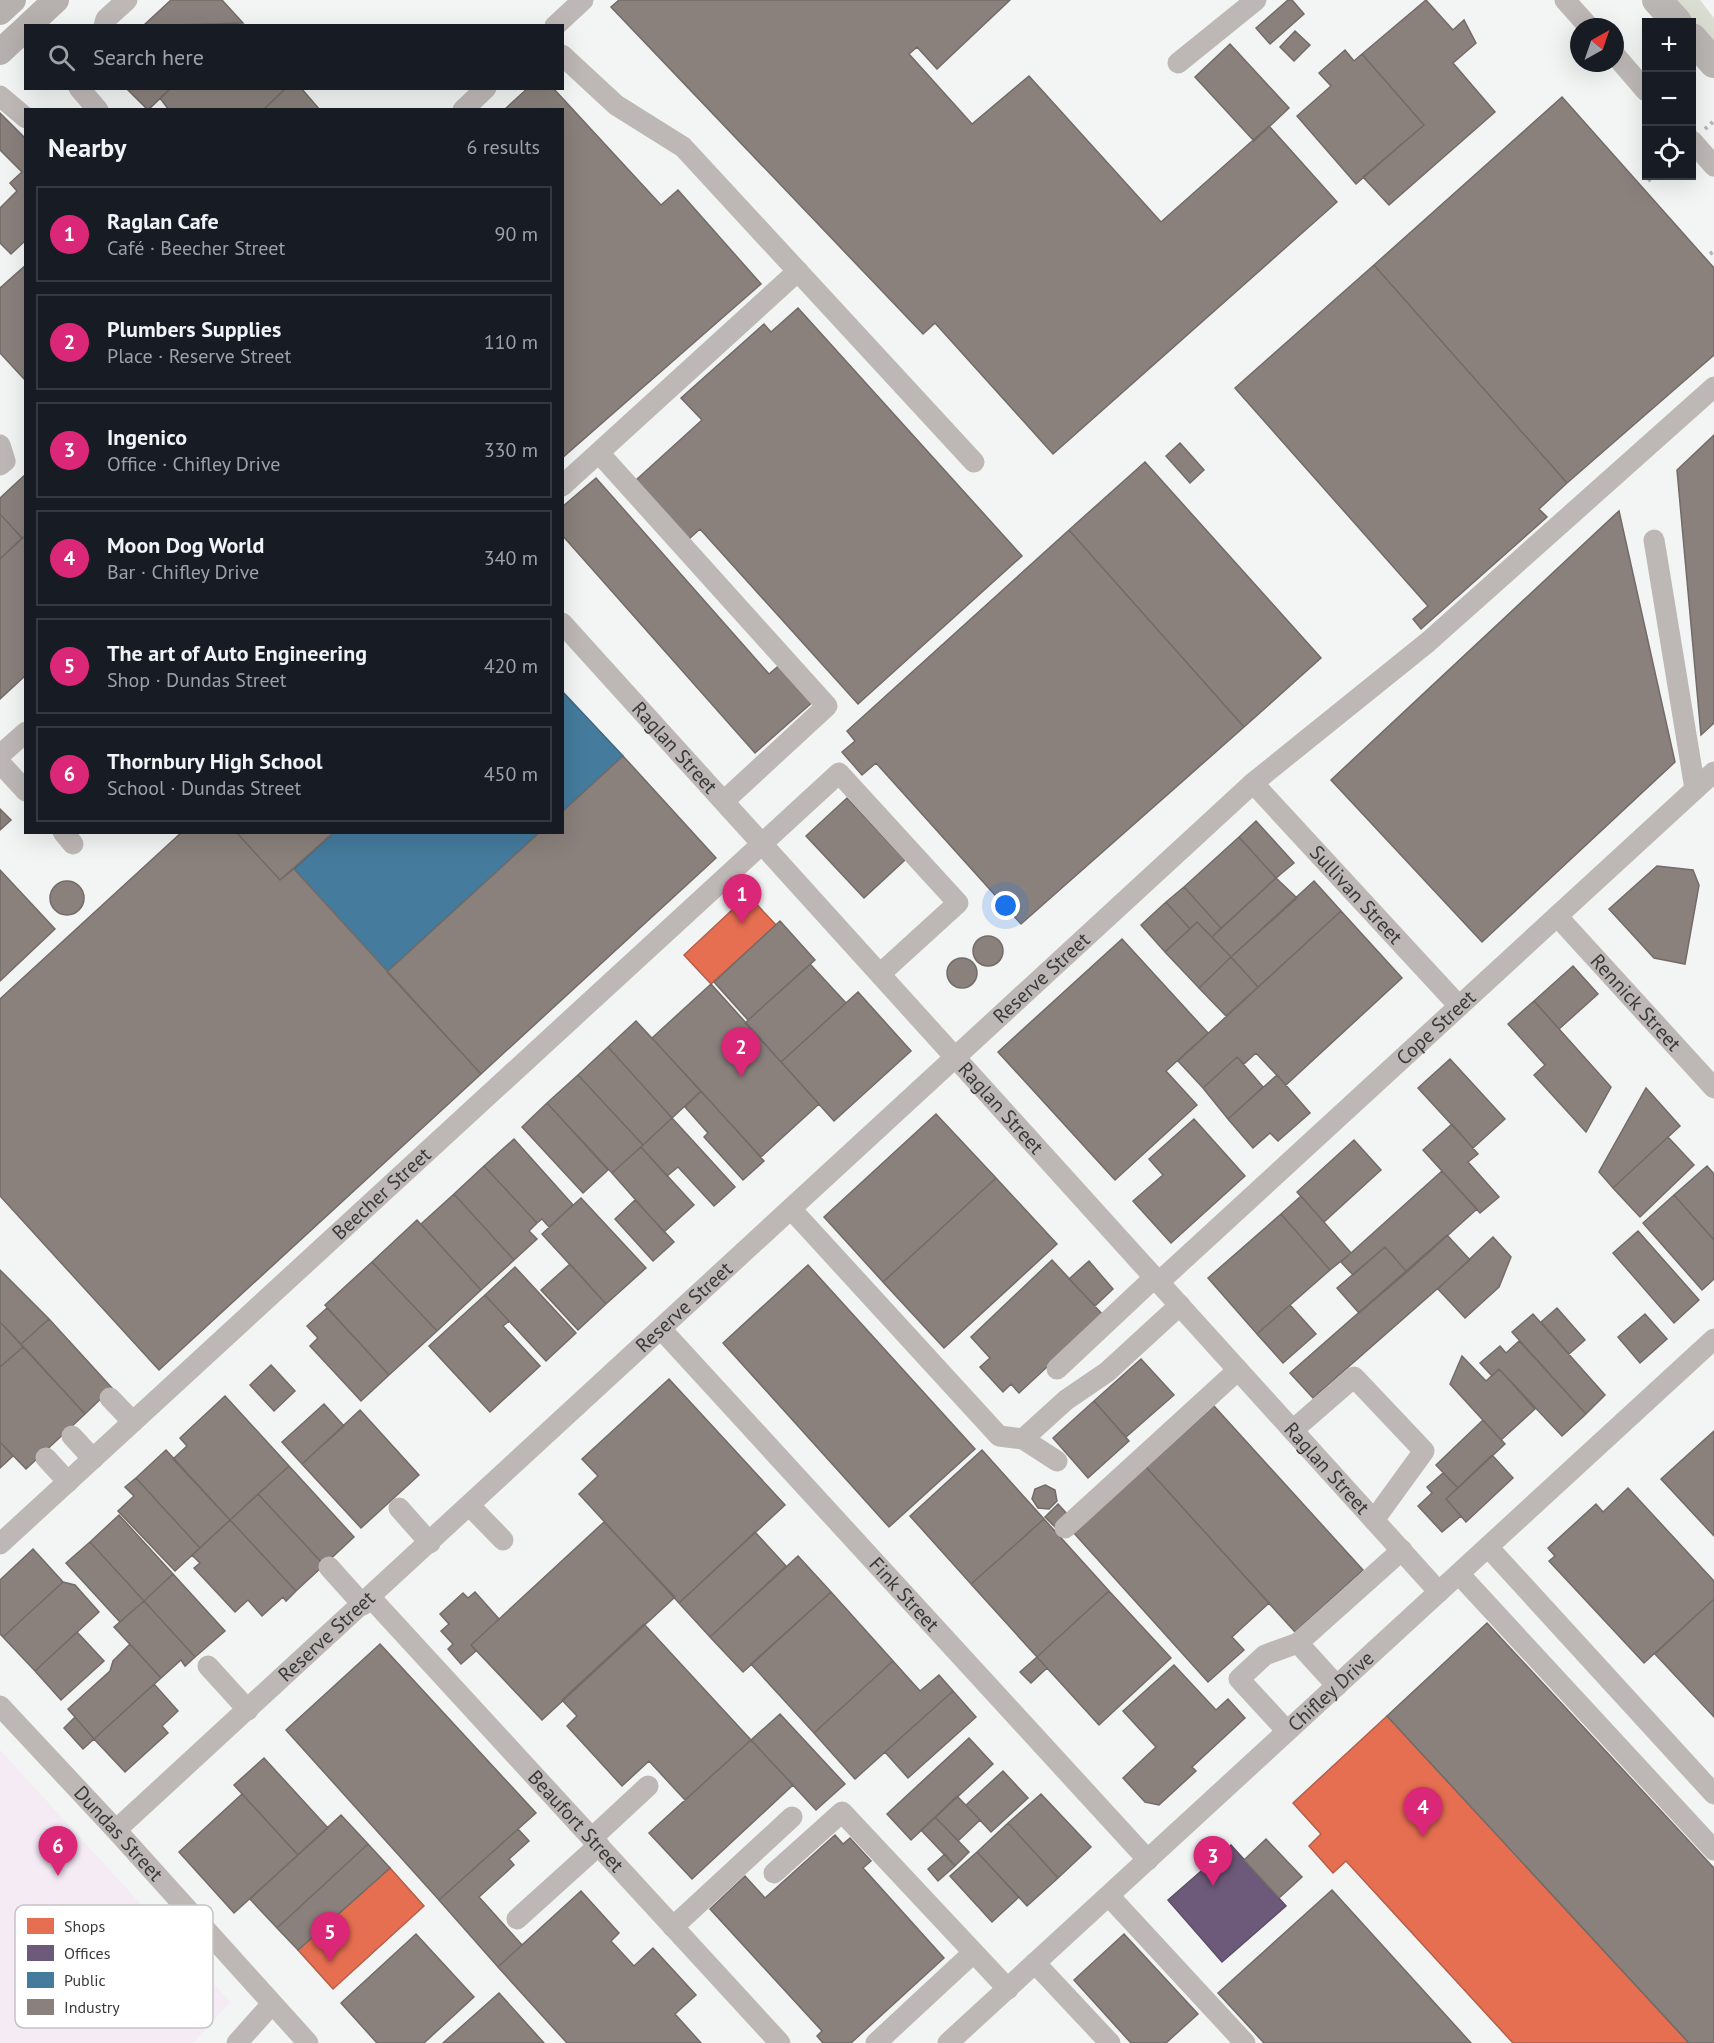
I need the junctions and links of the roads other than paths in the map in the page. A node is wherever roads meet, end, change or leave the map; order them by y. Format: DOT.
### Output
graph roads {
  1 [pos="56,0"];
  2 [pos="127,0"];
  3 [pos="583,0"];
  4 [pos="1256,0"];
  5 [pos="1565,0"];
  6 [pos="1657,0"];
  7 [pos="4,5"];
  8 [pos="1581,18"];
  9 [pos="1673,18"];
  10 [pos="30,24"];
  11 [pos="105,24"];
  12 [pos="557,24"];
  13 [pos="24,26"];
  14 [pos="24,30"];
  15 [pos="1696,43"];
  16 [pos="0,52"];
  17 [pos="564,57"];
  18 [pos="1178,63"];
  19 [pos="1714,63"];
  20 [pos="1624,66"];
  21 [pos="1642,86"];
  22 [pos="82,90"];
  23 [pos="484,90"];
  24 [pos="0,96"];
  25 [pos="96,108"];
  26 [pos="465,108"];
  27 [pos="24,116"];
  28 [pos="1696,146"];
  29 [pos="1714,166"];
  30 [pos="798,271"];
  31 [pos="1714,387"];
  32 [pos="0,445"];
  33 [pos="599,453"];
  34 [pos="974,462"];
  35 [pos="0,465"];
  36 [pos="564,484"];
  37 [pos="1654,540"];
  38 [pos="564,625"];
  39 [pos="24,734"];
  40 [pos="0,755"];
  41 [pos="0,763"];
  42 [pos="1714,772"];
  43 [pos="1253,783"];
  44 [pos="24,789"];
  45 [pos="1695,789"];
  46 [pos="724,801"];
  47 [pos="763,844"];
  48 [pos="1557,916"];
  49 [pos="880,974"];
  50 [pos="1460,1006"];
  51 [pos="956,1058"];
  52 [pos="1714,1088"];
  53 [pos="791,1209"];
  54 [pos="1157,1280"];
  55 [pos="1180,1305"];
  56 [pos="661,1329"];
  57 [pos="1714,1339"];
  58 [pos="1057,1369"];
  59 [pos="1238,1370"];
  60 [pos="110,1398"];
  61 [pos="133,1422"];
  62 [pos="1293,1430"];
  63 [pos="72,1436"];
  64 [pos="1023,1439"];
  65 [pos="46,1458"];
  66 [pos="93,1459"];
  67 [pos="1058,1461"];
  68 [pos="68,1482"];
  69 [pos="470,1506"];
  70 [pos="399,1508"];
  71 [pos="1374,1520"];
  72 [pos="1065,1528"];
  73 [pos="503,1540"];
  74 [pos="430,1543"];
  75 [pos="0,1544"];
  76 [pos="1488,1547"];
  77 [pos="1402,1550"];
  78 [pos="329,1567"];
  79 [pos="1459,1574"];
  80 [pos="1439,1592"];
  81 [pos="367,1601"];
  82 [pos="1298,1643"];
  83 [pos="208,1666"];
  84 [pos="1337,1686"];
  85 [pos="0,1706"];
  86 [pos="248,1710"];
  87 [pos="1287,1731"];
  88 [pos="648,1786"];
  89 [pos="1714,1794"];
  90 [pos="792,1816"];
  91 [pos="116,1830"];
  92 [pos="595,1842"];
  93 [pos="1714,1850"];
  94 [pos="1148,1860"];
  95 [pos="774,1874"];
  96 [pos="1109,1896"];
  97 [pos="183,1905"];
  98 [pos="517,1919"];
  99 [pos="674,1927"];
  100 [pos="213,1938"];
  101 [pos="973,1953"];
  102 [pos="1035,1963"];
  103 [pos="1008,1989"];
  104 [pos="272,2004"];
  105 [pos="237,2043"];
  106 [pos="308,2043"];
  107 [pos="780,2043"];
  108 [pos="876,2043"];
  109 [pos="948,2043"];
  110 [pos="1110,2043"];
  111 [pos="1245,2043"];
  1 -- 10 [label="main road"];
  2 -- 11 [label="street"];
  3 -- 12 [label="street"];
  4 -- 18 [label="street"];
  5 -- 8 [label="street"];
  6 -- 9 [label="highway"];
  7 -- 13 [label="street"];
  14 -- 16 [label="main road"];
  15 -- 19 [label="highway"];
  17 -- 30 [label="street"];
  20 -- 21 [label="street"];
  22 -- 25 [label="street"];
  23 -- 26 [label="street"];
  24 -- 27 [label="street"];
  28 -- 29 [label="street"];
  30 -- 33 [label="street"];
  30 -- 34 [label="street"];
  31 -- 43 [label="street, Reserve Street"];
  32 -- 35 [label="street"];
  33 -- 36 [label="street"];
  33 -- 46 [label="street"];
  37 -- 45 [label="street"];
  38 -- 46 [label="street, Raglan Street"];
  39 -- 40 [label="street"];
  41 -- 44 [label="street"];
  42 -- 45 [label="street, Cope Street"];
  43 -- 50 [label="street, Sullivan Street"];
  43 -- 51 [label="street, Reserve Street"];
  45 -- 48 [label="street, Cope Street"];
  46 -- 47 [label="street, Raglan Street"];
  47 -- 49 [label="street, Raglan Street"];
  47 -- 49 [label="street, Beecher Street"];
  47 -- 61 [label="street, Beecher Street"];
  48 -- 50 [label="street, Cope Street"];
  48 -- 52 [label="street, Rennick Street"];
  49 -- 51 [label="street, Raglan Street"];
  50 -- 54 [label="street, Cope Street"];
  51 -- 53 [label="street, Reserve Street"];
  51 -- 54 [label="street, Raglan Street"];
  53 -- 56 [label="street, Reserve Street"];
  53 -- 64 [label="street"];
  54 -- 55 [label="street, Raglan Street"];
  54 -- 58 [label="street, Cope Street"];
  55 -- 59 [label="street, Raglan Street"];
  55 -- 64 [label="street"];
  56 -- 69 [label="street, Reserve Street"];
  56 -- 94 [label="street, Fink Street"];
  57 -- 76 [label="street, Chifley Drive"];
  59 -- 62 [label="street, Raglan Street"];
  59 -- 72 [label="street"];
  60 -- 61 [label="street"];
  61 -- 66 [label="street, Beecher Street"];
  62 -- 71 [label="street, Raglan Street"];
  62 -- 71 [label="street"];
  63 -- 66 [label="street"];
  64 -- 67 [label="street"];
  65 -- 68 [label="street"];
  66 -- 68 [label="street, Beecher Street"];
  68 -- 75 [label="street, Beecher Street"];
  69 -- 73 [label="street"];
  69 -- 74 [label="street, Reserve Street"];
  70 -- 74 [label="street"];
  71 -- 77 [label="street, Raglan Street"];
  74 -- 81 [label="street, Reserve Street"];
  76 -- 79 [label="street, Chifley Drive"];
  76 -- 89 [label="street"];
  77 -- 80 [label="street, Raglan Street"];
  77 -- 82 [label="street"];
  78 -- 81 [label="street, Beaufort Street"];
  79 -- 80 [label="street, Chifley Drive"];
  79 -- 93 [label="street"];
  80 -- 84 [label="street, Chifley Drive"];
  81 -- 86 [label="street, Reserve Street"];
  81 -- 92 [label="street, Beaufort Street"];
  82 -- 84 [label="street"];
  82 -- 87 [label="street"];
  83 -- 86 [label="street"];
  84 -- 87 [label="street, Chifley Drive"];
  85 -- 91 [label="street, Dundas Street"];
  86 -- 91 [label="street, Reserve Street"];
  87 -- 94 [label="street, Chifley Drive"];
  88 -- 92 [label="street"];
  90 -- 99 [label="street"];
  91 -- 97 [label="street, Dundas Street"];
  92 -- 98 [label="street"];
  92 -- 99 [label="street, Beaufort Street"];
  94 -- 96 [label="street, Chifley Drive"];
  95 -- 101 [label="street"];
  96 -- 102 [label="street, Chifley Drive"];
  96 -- 111 [label="street"];
  99 -- 107 [label="street, Beaufort Street"];
  100 -- 104 [label="street, Dundas Street"];
  101 -- 103 [label="street"];
  101 -- 108 [label="street"];
  102 -- 103 [label="street, Chifley Drive"];
  102 -- 110 [label="street"];
  103 -- 109 [label="street, Chifley Drive"];
  104 -- 105 [label="street"];
  104 -- 106 [label="street, Dundas Street"];
}
